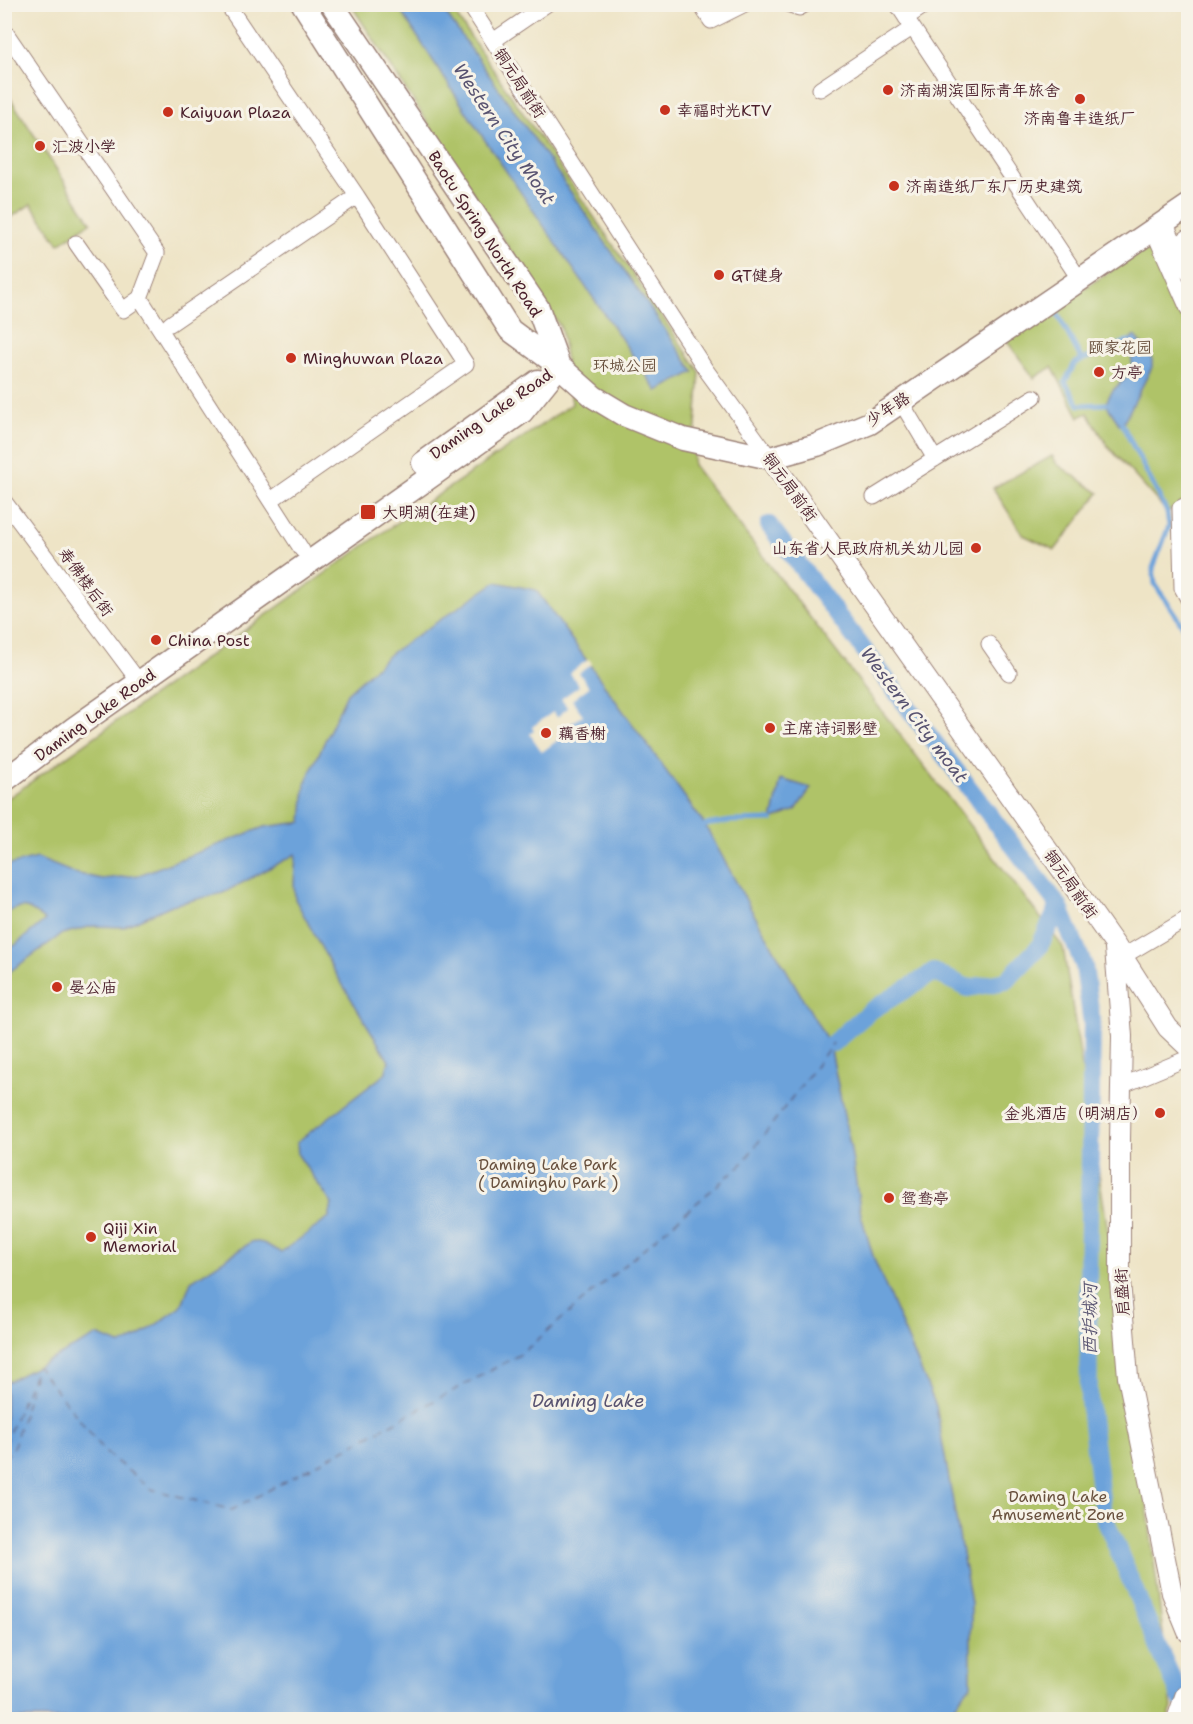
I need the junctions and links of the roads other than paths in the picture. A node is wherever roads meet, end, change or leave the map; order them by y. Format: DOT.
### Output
graph roads {
  1 [pos="227,4"];
  2 [pos="303,4"];
  3 [pos="332,4"];
  4 [pos="469,4"];
  5 [pos="547,4"];
  6 [pos="700,4"];
  7 [pos="745,4"];
  8 [pos="787,4"];
  9 [pos="806,4"];
  10 [pos="897,4"];
  11 [pos="927,4"];
  12 [pos="909,23"];
  13 [pos="4,30"];
  14 [pos="493,41"];
  15 [pos="820,89"];
  16 [pos="357,196"];
  17 [pos="1188,206"];
  18 [pos="1159,226"];
  19 [pos="1182,241"];
  20 [pos="76,243"];
  21 [pos="1188,272"];
  22 [pos="1080,280"];
  23 [pos="140,298"];
  24 [pos="1188,309"];
  25 [pos="170,324"];
  26 [pos="559,366"];
  27 [pos="1034,397"];
  28 [pos="901,402"];
  29 [pos="770,458"];
  30 [pos="935,459"];
  31 [pos="874,497"];
  32 [pos="271,500"];
  33 [pos="4,501"];
  34 [pos="1188,504"];
  35 [pos="302,550"];
  36 [pos="1188,599"];
  37 [pos="989,644"];
  38 [pos="1009,673"];
  39 [pos="135,678"];
  40 [pos="4,761"];
  41 [pos="4,781"];
  42 [pos="1188,918"];
  43 [pos="1119,951"];
  44 [pos="1188,1047"];
  45 [pos="1188,1058"];
  46 [pos="1121,1086"];
  47 [pos="1188,1632"];
  48 [pos="1188,1697"];
  49 [pos="1180,1719"];
  1 -- 16 [label="street"];
  2 -- 26 [label="main road, Baotu Spring North Road"];
  3 -- 26 [label="main road, Baotu Spring North Road"];
  4 -- 14 [label="street, 铜元局前街"];
  5 -- 14 [label="street"];
  6 -- 7 [label="street"];
  8 -- 9 [label="street"];
  10 -- 12 [label="street"];
  11 -- 12 [label="street"];
  12 -- 15 [label="street"];
  12 -- 22 [label="street"];
  13 -- 23 [label="street"];
  14 -- 29 [label="street, 铜元局前街"];
  16 -- 25 [label="street"];
  16 -- 32 [label="street"];
  17 -- 18 [label="main road, 少年路"];
  18 -- 19 [label="street"];
  18 -- 22 [label="main road, 少年路"];
  18 -- 24 [label="street"];
  19 -- 21 [label="street"];
  20 -- 23 [label="street"];
  22 -- 28 [label="main road, 少年路"];
  23 -- 32 [label="street"];
  26 -- 29 [label="main road, 少年路"];
  26 -- 35 [label="main road, Daming Lake Road"];
  26 -- 39 [label="main road, Daming Lake Road"];
  27 -- 30 [label="street"];
  28 -- 29 [label="main road, 少年路"];
  28 -- 30 [label="street"];
  29 -- 43 [label="street, 铜元局前街"];
  30 -- 31 [label="street"];
  32 -- 35 [label="street"];
  33 -- 39 [label="street, 寿佛楼后街"];
  34 -- 36 [label="street"];
  35 -- 39 [label="main road, Daming Lake Road"];
  37 -- 38 [label="street"];
  39 -- 40 [label="main road, Daming Lake Road"];
  39 -- 41 [label="main road, Daming Lake Road"];
  42 -- 43 [label="street"];
  43 -- 44 [label="street, 铜元局前街"];
  43 -- 46 [label="street, 启盛街"];
  45 -- 46 [label="street"];
  46 -- 47 [label="street, 启盛街"];
  48 -- 49 [label="highway"];
}
